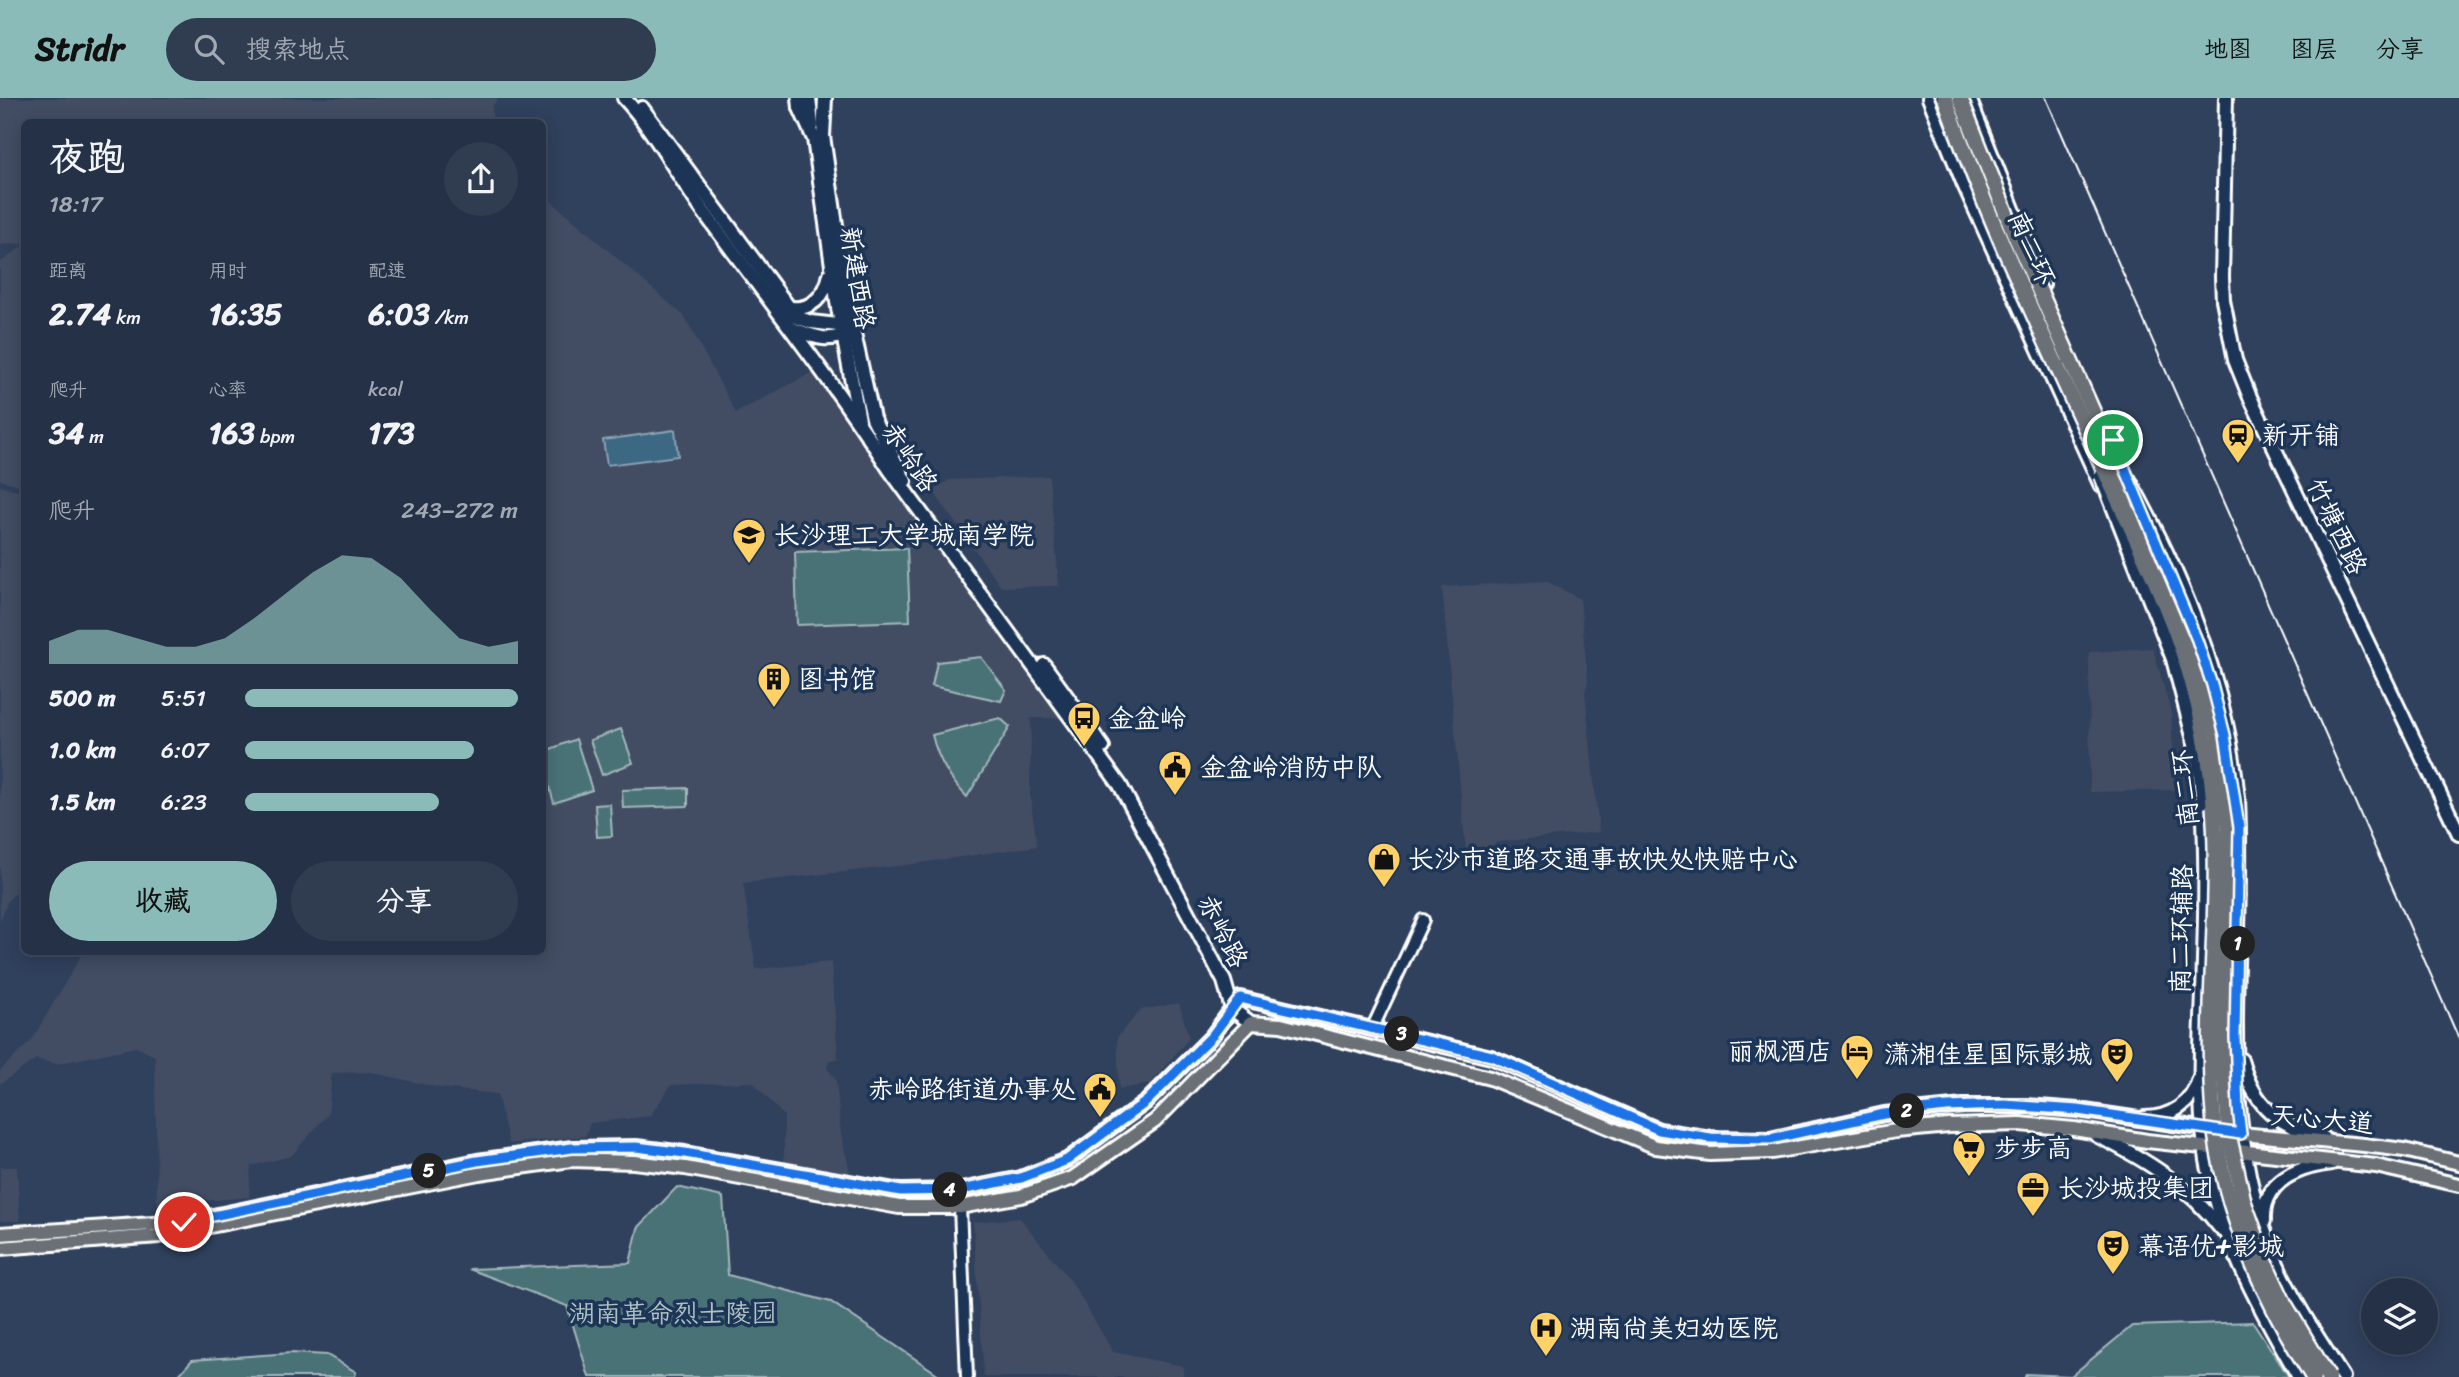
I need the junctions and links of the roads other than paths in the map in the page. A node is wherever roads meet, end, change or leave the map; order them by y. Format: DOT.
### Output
graph roads {
  1 [pos="624,98"];
  2 [pos="634,98"];
  3 [pos="799,98"];
  4 [pos="809,98"];
  5 [pos="818,98"];
  6 [pos="825,98"];
  7 [pos="1928,98"];
  8 [pos="1945,98"];
  9 [pos="1961,98"];
  10 [pos="1970,98"];
  11 [pos="2227,98"];
  12 [pos="2232,98"];
  13 [pos="818,138"];
  14 [pos="832,263"];
  15 [pos="786,307"];
  16 [pos="847,327"];
  17 [pos="793,329"];
  18 [pos="2089,421"];
  19 [pos="860,423"];
  20 [pos="2459,818"];
  21 [pos="2239,827"];
  22 [pos="2205,831"];
  23 [pos="2459,834"];
  24 [pos="1423,920"];
  25 [pos="1240,998"];
  26 [pos="1231,1009"];
  27 [pos="1251,1023"];
  28 [pos="1373,1027"];
  29 [pos="2235,1037"];
  30 [pos="2201,1072"];
  31 [pos="2130,1119"];
  32 [pos="2203,1129"];
  33 [pos="2090,1132"];
  34 [pos="2241,1134"];
  35 [pos="2342,1143"];
  36 [pos="2205,1148"];
  37 [pos="2244,1153"];
  38 [pos="2340,1163"];
  39 [pos="2459,1163"];
  40 [pos="2459,1185"];
  41 [pos="960,1206"];
  42 [pos="0,1234"];
  43 [pos="2266,1235"];
  44 [pos="2229,1239"];
  45 [pos="0,1248"];
  46 [pos="967,1377"];
  47 [pos="2299,1377"];
  48 [pos="2313,1377"];
  49 [pos="2328,1377"];
  50 [pos="2343,1377"];
  1 -- 17 [label="main road, 赤岭路"];
  2 -- 15 [label="main road"];
  3 -- 13 [label="main road, 新建西路"];
  4 -- 13 [label="main road, 新建西路"];
  5 -- 13 [label="main road, 新建西路"];
  6 -- 13 [label="main road, 新建西路"];
  7 -- 22 [label="street, 南二环辅路"];
  8 -- 18 [label="highway, 南二环, bridge"];
  9 -- 18 [label="highway, 南二环, bridge"];
  10 -- 21 [label="street"];
  11 -- 23 [label="main road, 竹塘西路"];
  12 -- 20 [label="main road, 竹塘西路"];
  13 -- 14 [label="main road, 新建西路"];
  13 -- 16 [label="main road, 新建西路"];
  14 -- 15 [label="main road"];
  14 -- 16 [label="main road, 新建西路"];
  15 -- 16 [label="main road"];
  16 -- 17 [label="main road"];
  16 -- 19 [label="main road, 新建西路"];
  16 -- 25 [label="main road, 赤岭路"];
  17 -- 19 [label="main road, 赤岭路"];
  18 -- 21 [label="main road, bridge"];
  18 -- 22 [label="main road, bridge"];
  18 -- 48 [label="highway, 南二环, bridge"];
  18 -- 49 [label="highway, 南二环, bridge"];
  19 -- 26 [label="main road, 赤岭路"];
  21 -- 29 [label="main road"];
  22 -- 30 [label="main road, 南二环辅路"];
  24 -- 28 [label="street"];
  25 -- 26 [label="main road"];
  25 -- 27 [label="main road, 赤岭路"];
  25 -- 28 [label="main road, 天心大道"];
  26 -- 27 [label="main road, 赤岭路"];
  26 -- 42 [label="main road"];
  27 -- 33 [label="main road, 天心大道"];
  27 -- 41 [label="main road"];
  28 -- 31 [label="main road, 天心大道"];
  29 -- 34 [label="main road"];
  29 -- 35 [label="main road"];
  30 -- 31 [label="main road"];
  30 -- 32 [label="main road, 南二环辅路"];
  31 -- 32 [label="main road, 天心大道"];
  32 -- 34 [label="main road, 天心大道"];
  32 -- 36 [label="main road, 南二环辅路"];
  33 -- 36 [label="main road, 天心大道"];
  33 -- 44 [label="main road"];
  34 -- 35 [label="main road, 天心大道"];
  34 -- 37 [label="main road"];
  35 -- 39 [label="main road, 天心大道"];
  36 -- 37 [label="main road, 天心大道"];
  36 -- 44 [label="main road, 南二环辅路"];
  37 -- 38 [label="main road, 天心大道"];
  37 -- 43 [label="main road"];
  38 -- 40 [label="main road, 天心大道"];
  38 -- 43 [label="main road"];
  41 -- 45 [label="main road"];
  41 -- 46 [label="street"];
  43 -- 50 [label="main road"];
  44 -- 47 [label="main road, 南二环辅路"];
}
